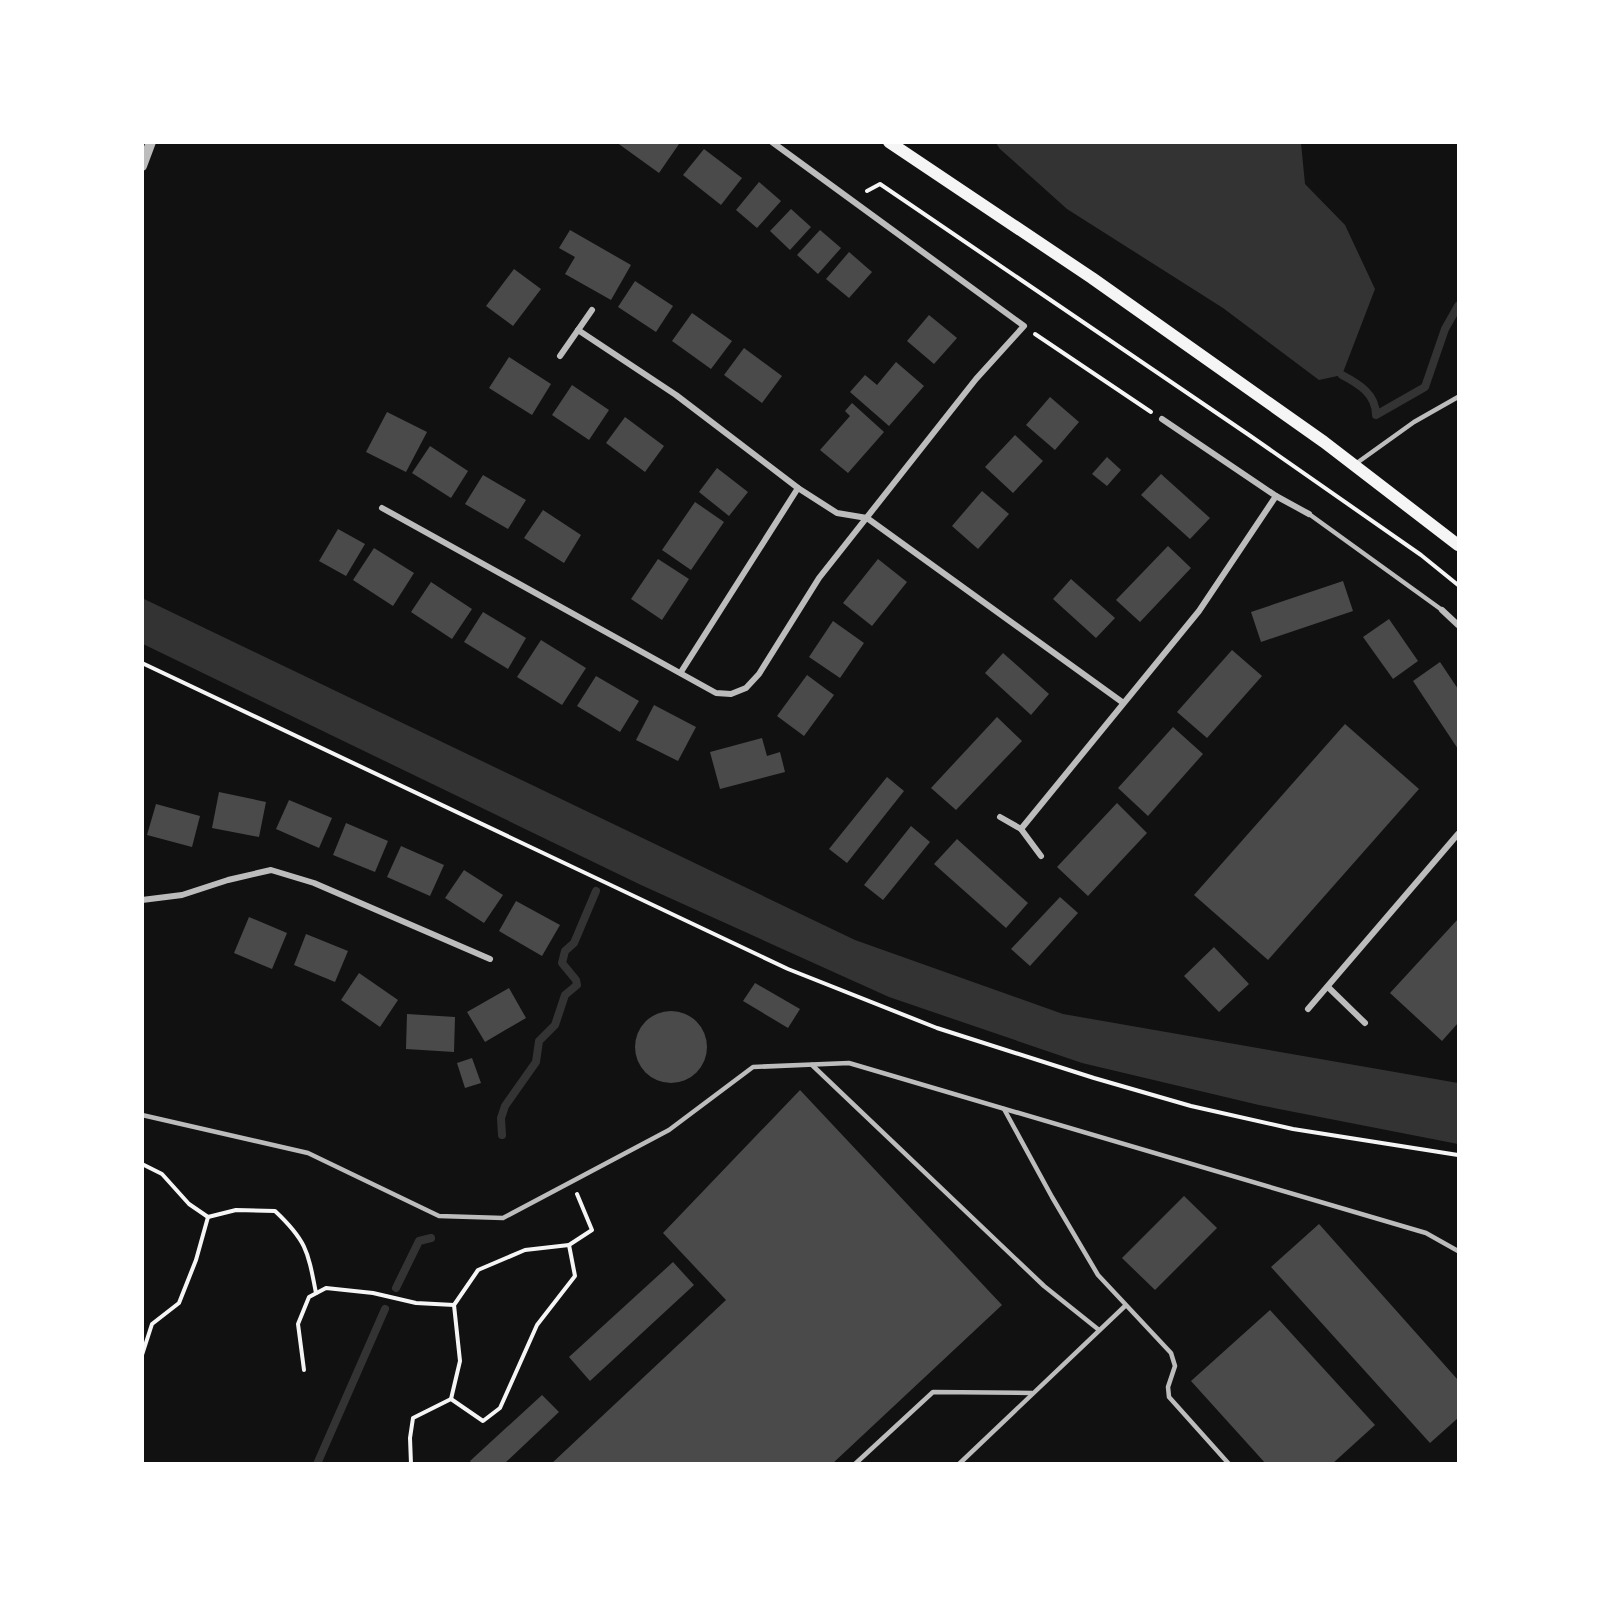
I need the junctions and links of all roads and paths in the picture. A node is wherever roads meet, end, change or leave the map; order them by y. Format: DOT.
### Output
graph roads {
  1 [pos="151,142"];
  2 [pos="772,142"];
  3 [pos="889,142"];
  4 [pos="142,166"];
  5 [pos="850,199"];
  6 [pos="592,310"];
  7 [pos="1024,326"];
  8 [pos="578,330"];
  9 [pos="560,356"];
  10 [pos="1458,397"];
  11 [pos="1162,419"];
  12 [pos="1354,465"];
  13 [pos="798,488"];
  14 [pos="1276,496"];
  15 [pos="382,508"];
  16 [pos="1310,514"];
  17 [pos="867,518"];
  18 [pos="1458,545"];
  19 [pos="1458,585"];
  20 [pos="1442,610"];
  21 [pos="1458,625"];
  22 [pos="142,663"];
  23 [pos="681,672"];
  24 [pos="1122,702"];
  25 [pos="1000,817"];
  26 [pos="1021,829"];
  27 [pos="1458,834"];
  28 [pos="1041,856"];
  29 [pos="142,900"];
  30 [pos="490,959"];
  31 [pos="1328,987"];
  32 [pos="1308,1010"];
  33 [pos="1365,1023"];
  34 [pos="812,1065"];
  35 [pos="1004,1109"];
  36 [pos="142,1115"];
  37 [pos="1458,1155"];
  38 [pos="142,1164"];
  39 [pos="572,1182"];
  40 [pos="208,1217"];
  41 [pos="569,1245"];
  42 [pos="1458,1251"];
  43 [pos="316,1293"];
  44 [pos="454,1305"];
  45 [pos="1125,1306"];
  46 [pos="1099,1330"];
  47 [pos="142,1355"];
  48 [pos="304,1370"];
  49 [pos="1032,1393"];
  50 [pos="451,1399"];
  51 [pos="411,1464"];
  52 [pos="855,1464"];
  53 [pos="958,1464"];
  54 [pos="1229,1464"];
  1 -- 4 [label="street"];
  2 -- 5 [label="street"];
  3 -- 12 [label="main road"];
  5 -- 7 [label="street"];
  5 -- 19 [label="path"];
  6 -- 8 [label="street"];
  7 -- 11 [label="path"];
  7 -- 17 [label="street"];
  8 -- 9 [label="street"];
  8 -- 13 [label="street"];
  10 -- 12 [label="lane"];
  11 -- 14 [label="street"];
  12 -- 18 [label="main road"];
  13 -- 17 [label="street"];
  13 -- 23 [label="street"];
  14 -- 16 [label="street"];
  14 -- 24 [label="street"];
  15 -- 23 [label="street"];
  16 -- 20 [label="lane"];
  17 -- 23 [label="street"];
  17 -- 24 [label="street"];
  20 -- 21 [label="street"];
  22 -- 37 [label="path"];
  24 -- 26 [label="street"];
  25 -- 26 [label="street"];
  26 -- 28 [label="street"];
  27 -- 31 [label="street"];
  29 -- 30 [label="street"];
  31 -- 32 [label="street"];
  31 -- 33 [label="street"];
  34 -- 35 [label="lane"];
  34 -- 39 [label="lane"];
  34 -- 46 [label="lane"];
  35 -- 42 [label="lane"];
  35 -- 45 [label="lane"];
  36 -- 39 [label="lane"];
  38 -- 40 [label="path"];
  39 -- 41 [label="path"];
  40 -- 43 [label="path"];
  40 -- 47 [label="path"];
  41 -- 44 [label="path"];
  41 -- 50 [label="path"];
  43 -- 44 [label="path"];
  43 -- 48 [label="path"];
  44 -- 50 [label="path"];
  45 -- 46 [label="lane"];
  45 -- 54 [label="lane"];
  46 -- 49 [label="lane"];
  49 -- 52 [label="lane"];
  49 -- 53 [label="lane"];
  50 -- 51 [label="path"];
}
